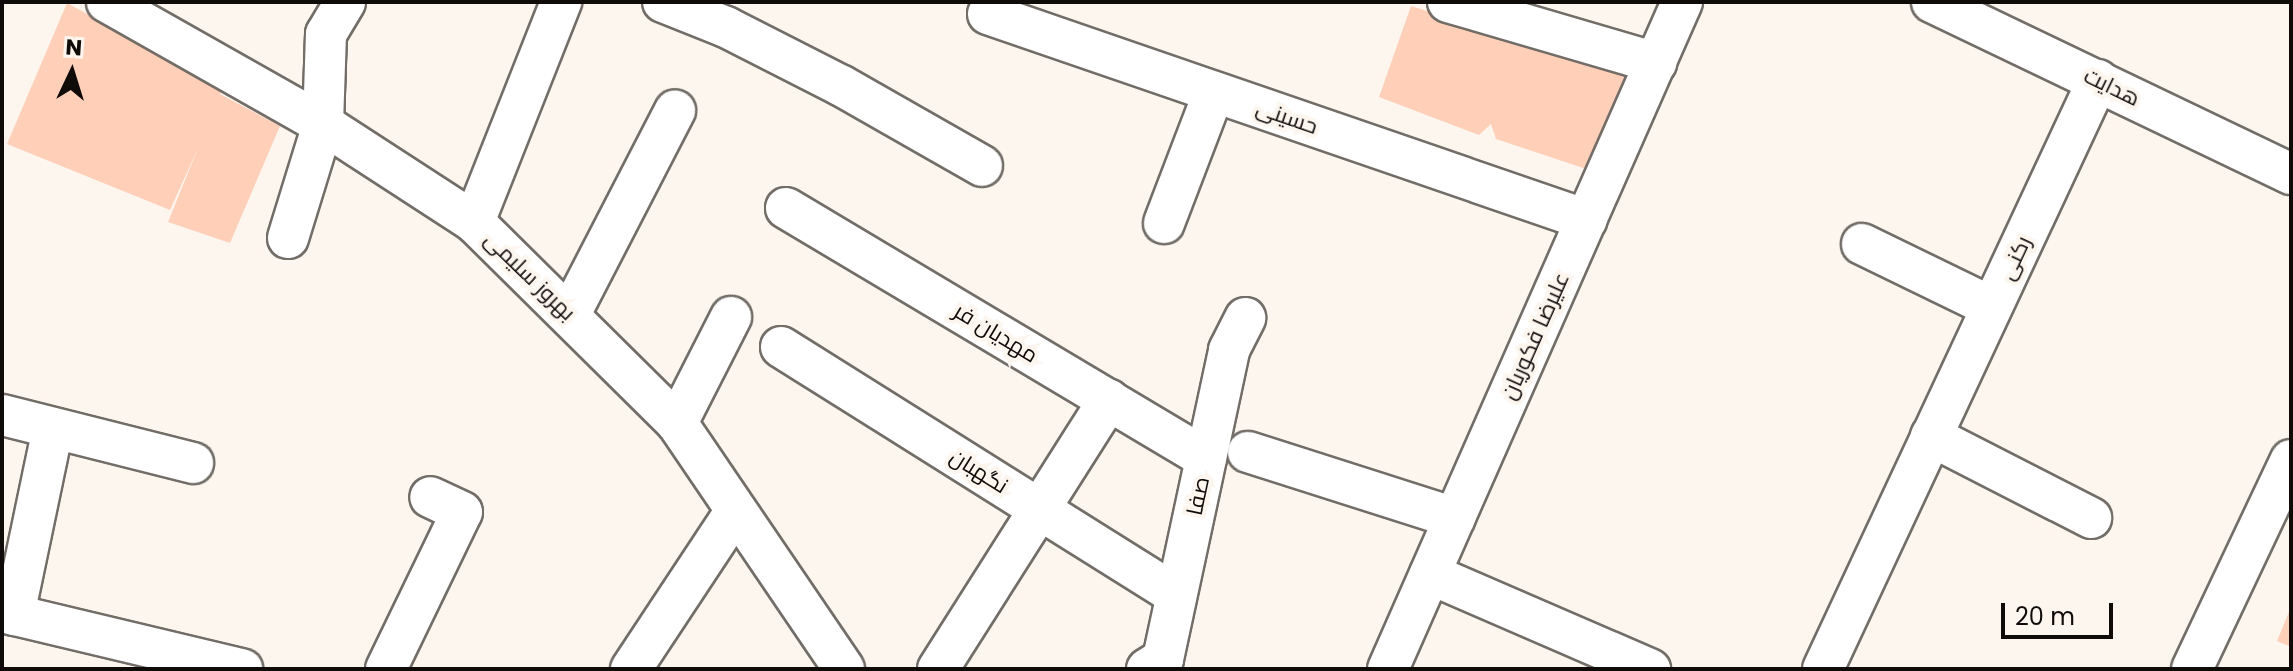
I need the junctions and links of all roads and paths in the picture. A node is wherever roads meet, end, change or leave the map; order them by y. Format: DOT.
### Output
graph roads {
  1 [pos="107,2"];
  2 [pos="345,2"];
  3 [pos="561,2"];
  4 [pos="663,2"];
  5 [pos="1448,2"];
  6 [pos="1682,2"];
  7 [pos="1932,2"];
  8 [pos="988,14"];
  9 [pos="1656,63"];
  10 [pos="2098,80"];
  11 [pos="1214,92"];
  12 [pos="675,111"];
  13 [pos="323,124"];
  14 [pos="982,166"];
  15 [pos="2291,174"];
  16 [pos="786,208"];
  17 [pos="1587,220"];
  18 [pos="474,222"];
  19 [pos="1164,223"];
  20 [pos="288,238"];
  21 [pos="1862,244"];
  22 [pos="1992,307"];
  23 [pos="570,314"];
  24 [pos="731,317"];
  25 [pos="1245,318"];
  26 [pos="781,347"];
  27 [pos="1109,400"];
  28 [pos="2,415"];
  29 [pos="677,423"];
  30 [pos="53,429"];
  31 [pos="1931,436"];
  32 [pos="1248,452"];
  33 [pos="1206,458"];
  34 [pos="2291,460"];
  35 [pos="193,463"];
  36 [pos="430,497"];
  37 [pos="1040,509"];
  38 [pos="735,512"];
  39 [pos="1455,518"];
  40 [pos="2091,518"];
  41 [pos="1430,574"];
  42 [pos="1176,595"];
  43 [pos="8,614"];
  44 [pos="242,669"];
  45 [pos="386,669"];
  46 [pos="631,669"];
  47 [pos="844,669"];
  48 [pos="938,669"];
  49 [pos="1147,669"];
  50 [pos="1388,669"];
  51 [pos="1650,669"];
  52 [pos="1823,669"];
  53 [pos="2192,669"];
  1 -- 13 [label="street, بهروز سلیمی"];
  2 -- 13 [label="street"];
  3 -- 18 [label="street"];
  4 -- 14 [label="street"];
  5 -- 9 [label="street"];
  6 -- 9 [label="street, علیرضا فکوریان"];
  7 -- 10 [label="street, هدایت"];
  8 -- 11 [label="street, حسینی"];
  9 -- 17 [label="street, علیرضا فکوریان"];
  10 -- 15 [label="street, هدایت"];
  10 -- 22 [label="street, رکنی"];
  11 -- 17 [label="street, حسینی"];
  11 -- 19 [label="street"];
  12 -- 23 [label="street"];
  13 -- 18 [label="street, بهروز سلیمی"];
  13 -- 20 [label="street"];
  16 -- 27 [label="street, مهدیان فر"];
  17 -- 39 [label="street, علیرضا فکوریان"];
  18 -- 23 [label="street, بهروز سلیمی"];
  21 -- 22 [label="street"];
  22 -- 31 [label="street, رکنی"];
  23 -- 29 [label="street, بهروز سلیمی"];
  24 -- 29 [label="street"];
  25 -- 33 [label="street, صفا"];
  26 -- 37 [label="street, نگهبان"];
  27 -- 33 [label="street, مهدیان فر"];
  27 -- 37 [label="street"];
  28 -- 30 [label="street"];
  29 -- 38 [label="street, بهروز سلیمی"];
  30 -- 35 [label="street"];
  30 -- 43 [label="street"];
  31 -- 40 [label="street"];
  31 -- 52 [label="street, رکنی"];
  32 -- 39 [label="street"];
  33 -- 42 [label="street, صفا"];
  34 -- 53 [label="street"];
  36 -- 45 [label="street"];
  37 -- 42 [label="street, نگهبان"];
  37 -- 48 [label="street"];
  38 -- 46 [label="street"];
  38 -- 47 [label="street, بهروز سلیمی"];
  39 -- 41 [label="street, علیرضا فکوریان"];
  41 -- 50 [label="street, علیرضا فکوریان"];
  41 -- 51 [label="street"];
  42 -- 49 [label="street, صفا"];
  43 -- 44 [label="street"];
}
